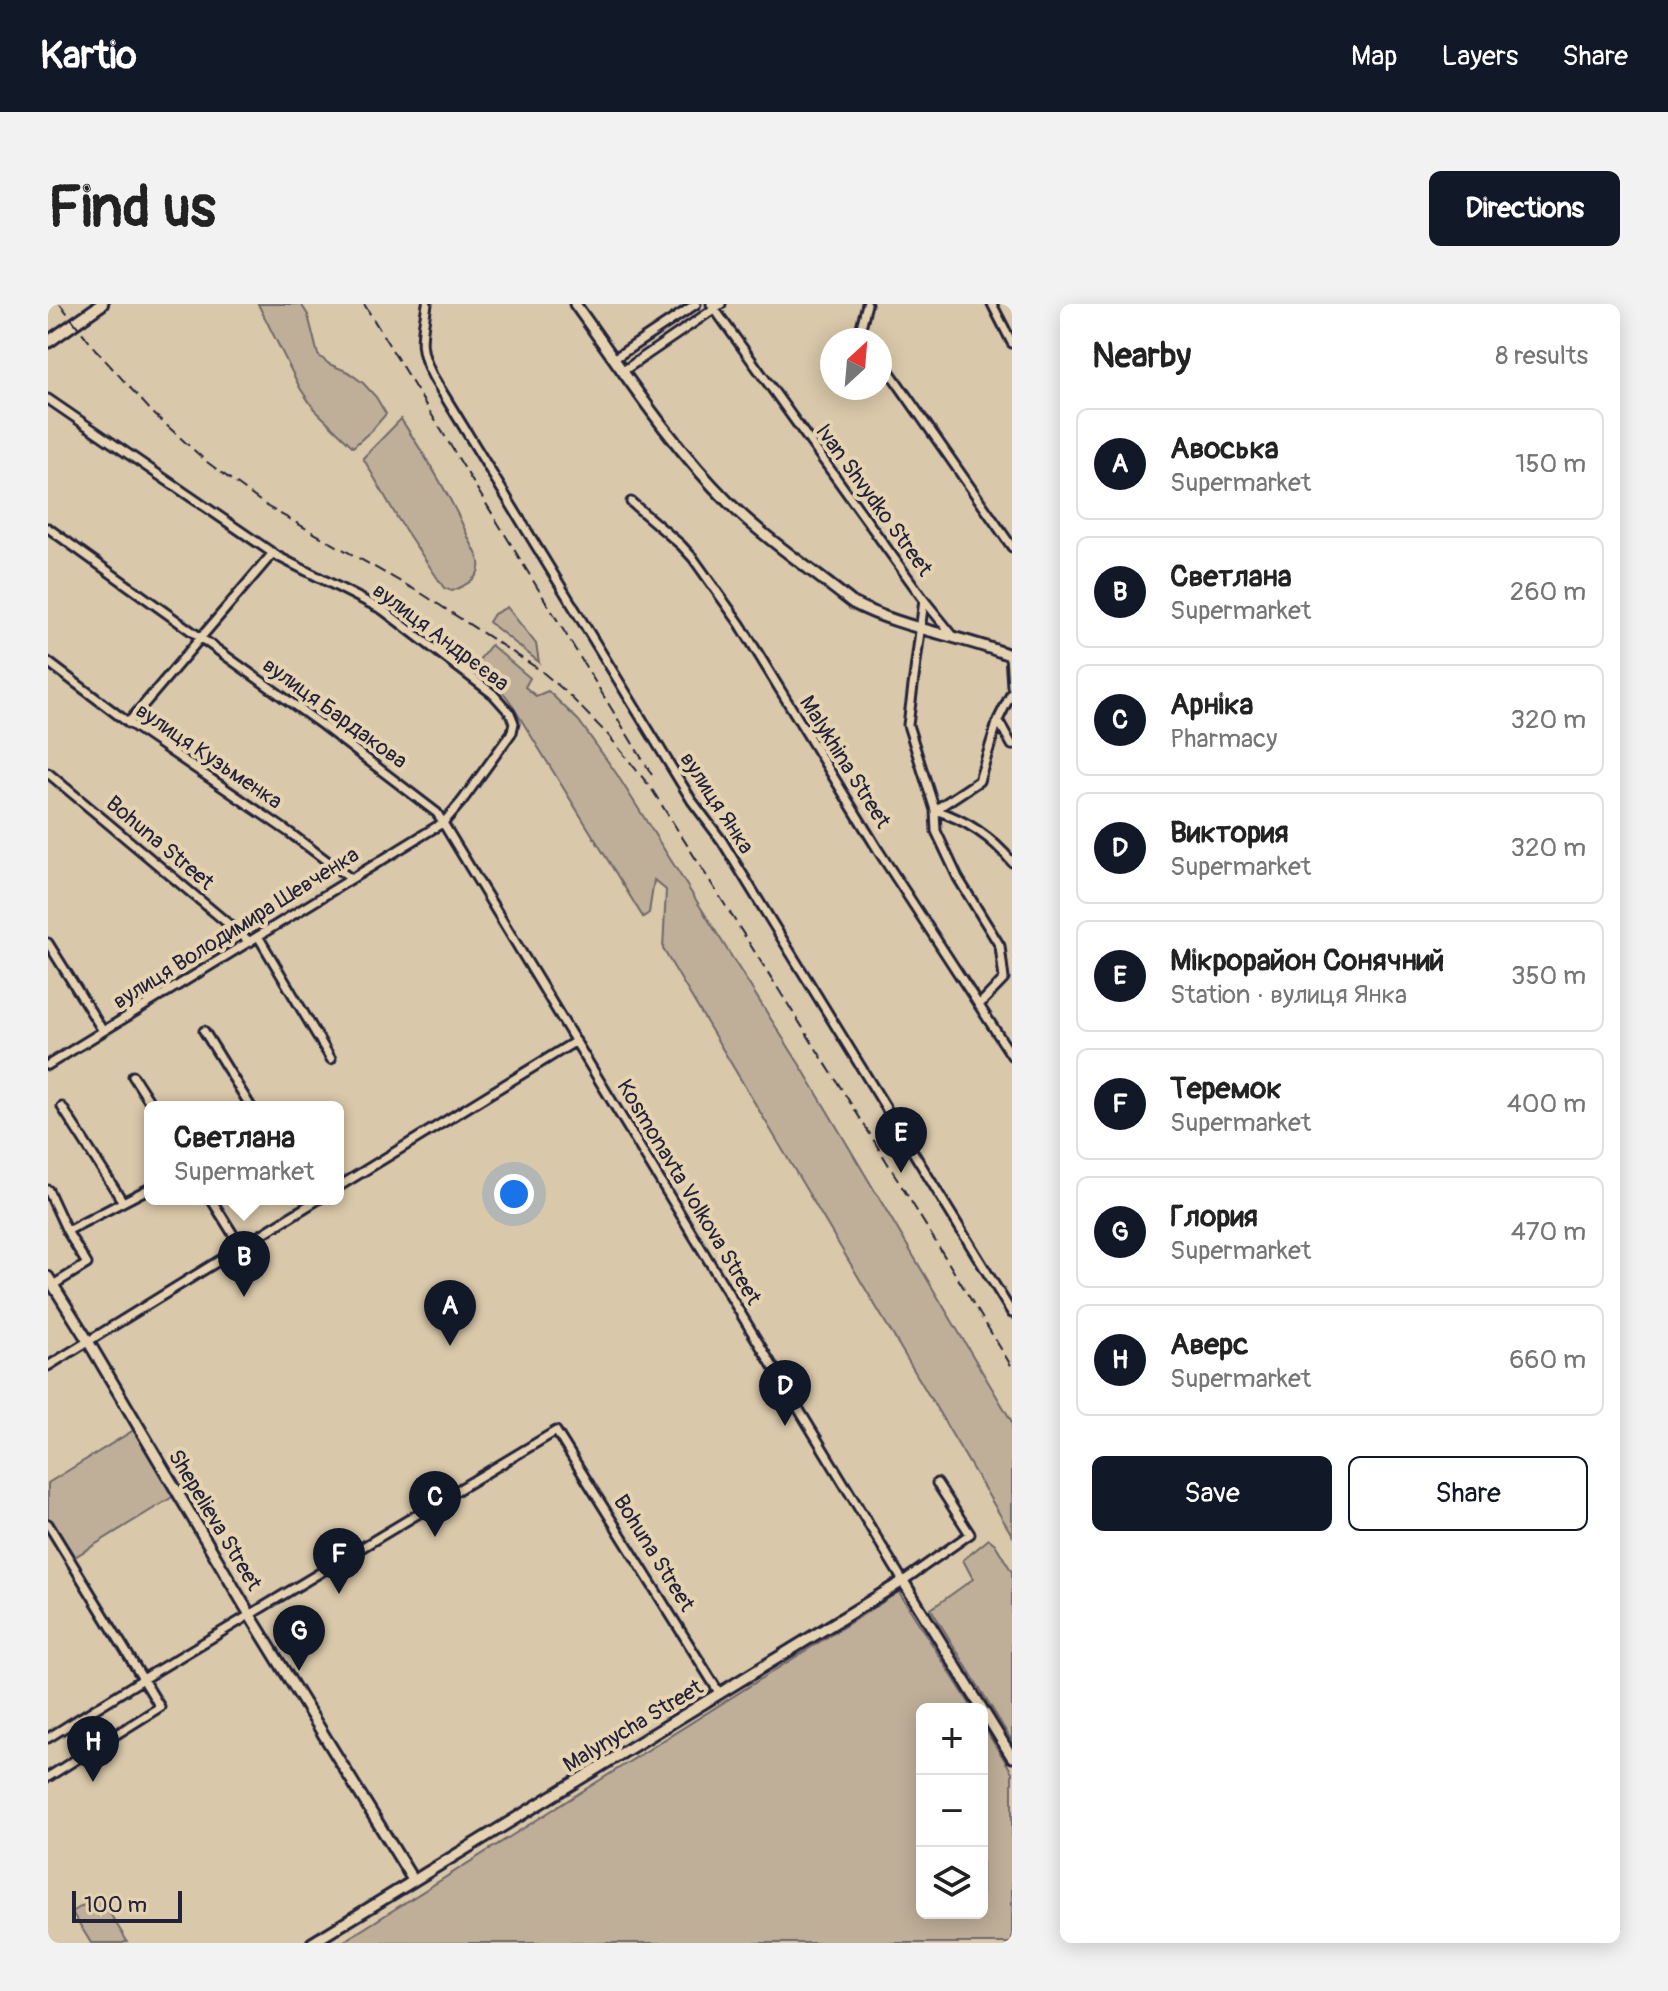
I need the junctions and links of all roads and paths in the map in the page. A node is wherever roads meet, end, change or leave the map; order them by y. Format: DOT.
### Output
graph roads {
  1 [pos="102,304"];
  2 [pos="427,304"];
  3 [pos="575,304"];
  4 [pos="696,304"];
  5 [pos="867,304"];
  6 [pos="992,304"];
  7 [pos="715,305"];
  8 [pos="861,328"];
  9 [pos="48,342"];
  10 [pos="1012,343"];
  11 [pos="615,358"];
  12 [pos="623,371"];
  13 [pos="892,375"];
  14 [pos="48,399"];
  15 [pos="631,502"];
  16 [pos="48,528"];
  17 [pos="1012,547"];
  18 [pos="273,553"];
  19 [pos="924,600"];
  20 [pos="921,627"];
  21 [pos="201,637"];
  22 [pos="954,637"];
  23 [pos="1011,656"];
  24 [pos="48,662"];
  25 [pos="1012,686"];
  26 [pos="1012,692"];
  27 [pos="998,720"];
  28 [pos="128,723"];
  29 [pos="1012,745"];
  30 [pos="48,773"];
  31 [pos="935,810"];
  32 [pos="444,822"];
  33 [pos="1012,862"];
  34 [pos="351,879"];
  35 [pos="258,936"];
  36 [pos="250,942"];
  37 [pos="48,943"];
  38 [pos="979,1005"];
  39 [pos="103,1031"];
  40 [pos="204,1031"];
  41 [pos="576,1041"];
  42 [pos="1012,1056"];
  43 [pos="331,1059"];
  44 [pos="48,1065"];
  45 [pos="133,1076"];
  46 [pos="149,1101"];
  47 [pos="247,1101"];
  48 [pos="62,1107"];
  49 [pos="344,1183"];
  50 [pos="48,1190"];
  51 [pos="144,1191"];
  52 [pos="123,1202"];
  53 [pos="215,1205"];
  54 [pos="304,1205"];
  55 [pos="67,1231"];
  56 [pos="241,1247"];
  57 [pos="50,1281"];
  58 [pos="1012,1313"];
  59 [pos="88,1341"];
  60 [pos="48,1366"];
  61 [pos="937,1483"];
  62 [pos="48,1524"];
  63 [pos="903,1581"];
  64 [pos="250,1615"];
  65 [pos="143,1679"];
  66 [pos="720,1694"];
  67 [pos="48,1738"];
  68 [pos="1012,1757"];
  69 [pos="48,1777"];
  70 [pos="413,1880"];
  71 [pos="312,1943"];
  1 -- 9 [label="main road"];
  2 -- 58 [label="street, вулиця Янка"];
  3 -- 11 [label="street"];
  4 -- 11 [label="street"];
  5 -- 8 [label="street"];
  6 -- 10 [label="street"];
  7 -- 12 [label="street"];
  7 -- 19 [label="street, Ivan Shvydko Street"];
  11 -- 12 [label="street"];
  12 -- 20 [label="street"];
  13 -- 17 [label="street"];
  14 -- 18 [label="street, вулиця Андрєєва"];
  15 -- 38 [label="street, Malykhina Street"];
  16 -- 21 [label="street, вулиця Бардакова"];
  18 -- 21 [label="street"];
  18 -- 32 [label="street, вулиця Андрєєва"];
  19 -- 20 [label="street"];
  19 -- 22 [label="street, Ivan Shvydko Street"];
  20 -- 22 [label="street"];
  20 -- 31 [label="street"];
  21 -- 28 [label="street"];
  21 -- 32 [label="street, вулиця Бардакова"];
  22 -- 23 [label="street"];
  23 -- 25 [label="street"];
  24 -- 28 [label="street, вулиця Кузьменка"];
  26 -- 27 [label="street"];
  27 -- 29 [label="street"];
  27 -- 31 [label="street"];
  28 -- 34 [label="street, вулиця Кузьменка"];
  30 -- 36 [label="street, Bohuna Street"];
  31 -- 33 [label="street"];
  31 -- 38 [label="street"];
  32 -- 34 [label="street, вулиця Володимира Шевченка"];
  32 -- 41 [label="street, Kosmonavta Volkova Street"];
  34 -- 35 [label="street, вулиця Володимира Шевченка"];
  35 -- 36 [label="street, вулиця Володимира Шевченка"];
  35 -- 43 [label="street"];
  36 -- 39 [label="street, вулиця Володимира Шевченка"];
  37 -- 39 [label="street"];
  38 -- 42 [label="street, Malykhina Street"];
  39 -- 44 [label="street, вулиця Володимира Шевченка"];
  40 -- 47 [label="street"];
  41 -- 49 [label="street"];
  41 -- 63 [label="street, Kosmonavta Volkova Street"];
  45 -- 46 [label="street"];
  48 -- 52 [label="street"];
  50 -- 55 [label="street"];
  51 -- 52 [label="street"];
  52 -- 55 [label="street"];
  53 -- 56 [label="street"];
  54 -- 56 [label="street"];
  55 -- 57 [label="street"];
  56 -- 59 [label="street"];
  57 -- 59 [label="street, Shepelieva Street"];
  59 -- 60 [label="street"];
  59 -- 64 [label="street, Shepelieva Street"];
  61 -- 63 [label="street, Malynycha Street"];
  62 -- 65 [label="street"];
  63 -- 66 [label="street, Malynycha Street"];
  63 -- 68 [label="street"];
  64 -- 65 [label="street"];
  64 -- 66 [label="street, Bohuna Street"];
  64 -- 70 [label="street, Shepelieva Street"];
  65 -- 67 [label="street"];
  65 -- 69 [label="street"];
  66 -- 70 [label="street, Malynycha Street"];
  70 -- 71 [label="street, Malynycha Street"];
}
